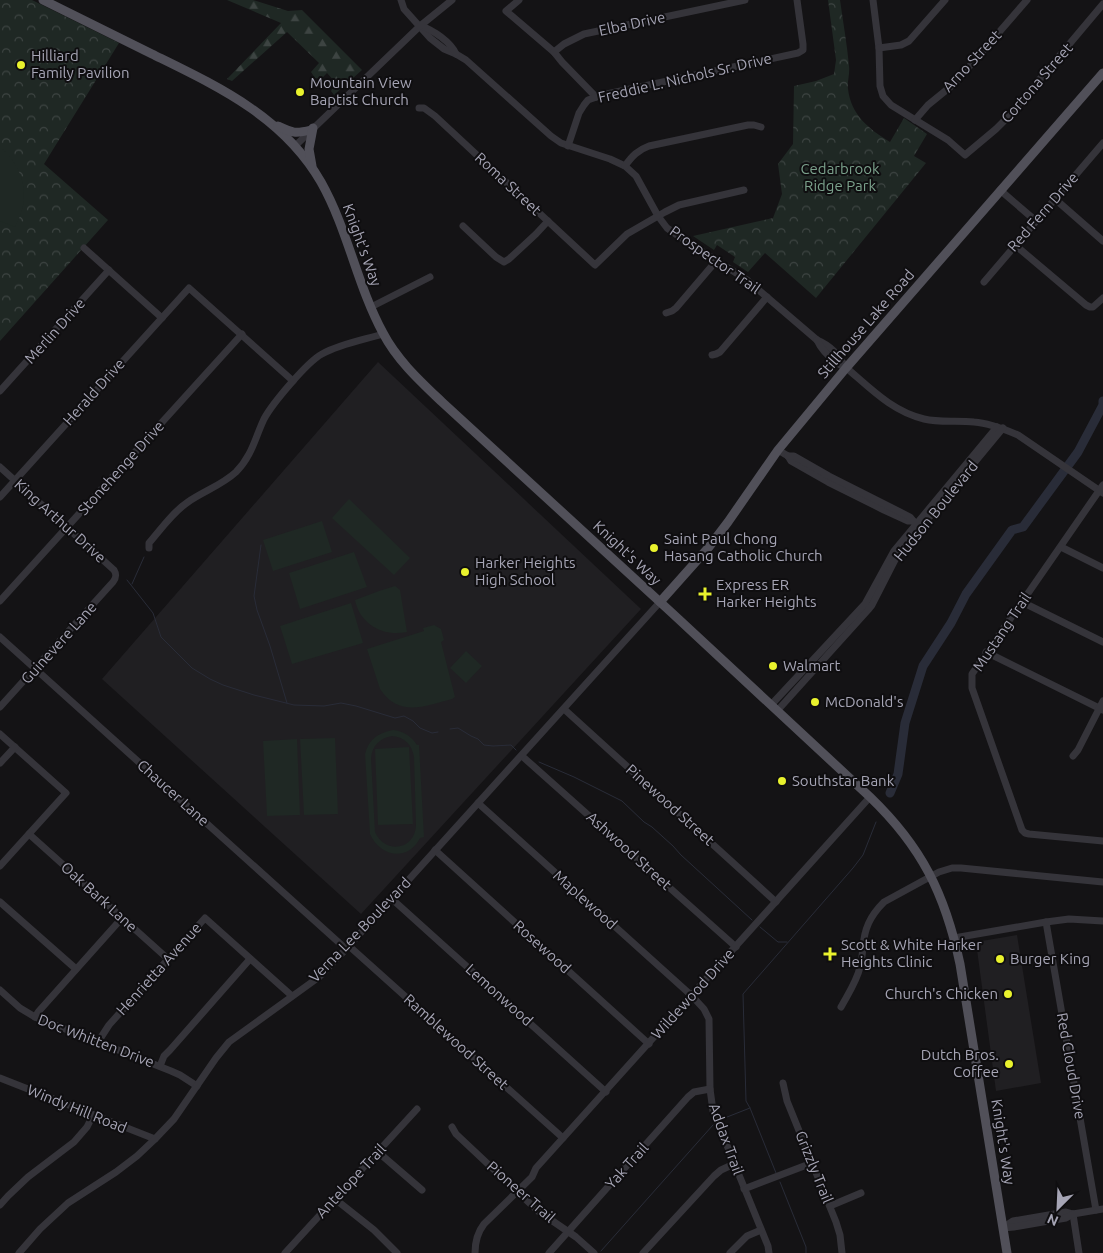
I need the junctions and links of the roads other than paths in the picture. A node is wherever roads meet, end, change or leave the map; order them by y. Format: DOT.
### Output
graph roads {
  1 [pos="43,0"];
  2 [pos="401,0"];
  3 [pos="452,0"];
  4 [pos="519,0"];
  5 [pos="745,0"];
  6 [pos="796,0"];
  7 [pos="873,0"];
  8 [pos="945,0"];
  9 [pos="1027,0"];
  10 [pos="59,3"];
  11 [pos="1103,4"];
  12 [pos="420,26"];
  13 [pos="879,48"];
  14 [pos="554,52"];
  15 [pos="1103,73"];
  16 [pos="596,97"];
  17 [pos="419,108"];
  18 [pos="915,120"];
  19 [pos="271,123"];
  20 [pos="761,127"];
  21 [pos="312,129"];
  22 [pos="1103,143"];
  23 [pos="294,146"];
  24 [pos="568,146"];
  25 [pos="625,166"];
  26 [pos="312,167"];
  27 [pos="744,190"];
  28 [pos="1000,190"];
  29 [pos="1055,199"];
  30 [pos="658,216"];
  31 [pos="548,221"];
  32 [pos="1036,221"];
  33 [pos="463,226"];
  34 [pos="1103,241"];
  35 [pos="1015,245"];
  36 [pos="84,248"];
  37 [pos="718,260"];
  38 [pos="109,270"];
  39 [pos="430,277"];
  40 [pos="984,282"];
  41 [pos="767,297"];
  42 [pos="1103,298"];
  43 [pos="371,307"];
  44 [pos="666,313"];
  45 [pos="162,318"];
  46 [pos="242,334"];
  47 [pos="383,334"];
  48 [pos="712,355"];
  49 [pos="846,368"];
  50 [pos="294,381"];
  51 [pos="0,391"];
  52 [pos="1000,428"];
  53 [pos="778,450"];
  54 [pos="0,467"];
  55 [pos="15,480"];
  56 [pos="1102,490"];
  57 [pos="0,497"];
  58 [pos="916,524"];
  59 [pos="67,528"];
  60 [pos="1061,546"];
  61 [pos="148,548"];
  62 [pos="1103,568"];
  63 [pos="116,578"];
  64 [pos="0,601"];
  65 [pos="660,602"];
  66 [pos="1022,602"];
  67 [pos="0,637"];
  68 [pos="1103,642"];
  69 [pos="986,652"];
  70 [pos="35,669"];
  71 [pos="1103,700"];
  72 [pos="0,707"];
  73 [pos="774,708"];
  74 [pos="564,709"];
  75 [pos="1101,709"];
  76 [pos="0,734"];
  77 [pos="14,747"];
  78 [pos="522,756"];
  79 [pos="1073,756"];
  80 [pos="0,763"];
  81 [pos="870,797"];
  82 [pos="478,803"];
  83 [pos="29,834"];
  84 [pos="1103,842"];
  85 [pos="435,850"];
  86 [pos="0,866"];
  87 [pos="931,876"];
  88 [pos="1103,882"];
  89 [pos="392,899"];
  90 [pos="0,902"];
  91 [pos="776,902"];
  92 [pos="122,918"];
  93 [pos="1103,921"];
  94 [pos="1046,922"];
  95 [pos="954,938"];
  96 [pos="348,947"];
  97 [pos="736,947"];
  98 [pos="168,959"];
  99 [pos="250,959"];
  100 [pos="76,969"];
  101 [pos="0,990"];
  102 [pos="292,996"];
  103 [pos="692,996"];
  104 [pos="841,1007"];
  105 [pos="35,1017"];
  106 [pos="98,1042"];
  107 [pos="649,1044"];
  108 [pos="160,1066"];
  109 [pos="0,1079"];
  110 [pos="782,1083"];
  111 [pos="197,1086"];
  112 [pos="710,1089"];
  113 [pos="606,1092"];
  114 [pos="417,1109"];
  115 [pos="93,1115"];
  116 [pos="452,1127"];
  117 [pos="563,1138"];
  118 [pos="155,1140"];
  119 [pos="378,1152"];
  120 [pos="812,1163"];
  121 [pos="734,1164"];
  122 [pos="422,1190"];
  123 [pos="744,1190"];
  124 [pos="517,1191"];
  125 [pos="861,1193"];
  126 [pos="334,1199"];
  127 [pos="0,1205"];
  128 [pos="830,1206"];
  129 [pos="1100,1209"];
  130 [pos="1073,1214"];
  131 [pos="1003,1228"];
  132 [pos="761,1230"];
  133 [pos="568,1231"];
  134 [pos="19,1253"];
  135 [pos="286,1253"];
  136 [pos="397,1253"];
  137 [pos="475,1253"];
  138 [pos="550,1253"];
  139 [pos="594,1253"];
  140 [pos="643,1253"];
  141 [pos="730,1253"];
  142 [pos="769,1253"];
  143 [pos="842,1253"];
  144 [pos="1007,1253"];
  145 [pos="1080,1253"];
  1 -- 10 [label="main road, Knight's Way"];
  2 -- 12 [label="street, Prospector Trail"];
  3 -- 12 [label="street"];
  4 -- 14 [label="street"];
  5 -- 14 [label="street, Elba Drive"];
  6 -- 16 [label="street, Freddie L. Nichols Sr. Drive"];
  7 -- 13 [label="street"];
  8 -- 13 [label="street"];
  9 -- 18 [label="street, Arno Street"];
  10 -- 19 [label="main road, Knight's Way"];
  11 -- 18 [label="street, Cortona Street"];
  12 -- 21 [label="street"];
  12 -- 24 [label="street, Prospector Trail"];
  13 -- 18 [label="street"];
  14 -- 16 [label="street"];
  15 -- 28 [label="main road, Stillhouse Lake Road"];
  16 -- 24 [label="street, Freddie L. Nichols Sr. Drive"];
  17 -- 31 [label="street, Roma Street"];
  19 -- 21 [label="main road"];
  19 -- 23 [label="main road, Knight's Way"];
  20 -- 25 [label="street"];
  21 -- 23 [label="street"];
  21 -- 26 [label="main road"];
  22 -- 29 [label="street, Red Fern Drive"];
  23 -- 26 [label="main road, Knight's Way"];
  24 -- 25 [label="street, Prospector Trail"];
  25 -- 30 [label="street, Prospector Trail"];
  26 -- 43 [label="main road, Knight's Way"];
  27 -- 30 [label="street"];
  28 -- 32 [label="street"];
  28 -- 49 [label="main road, Stillhouse Lake Road"];
  29 -- 32 [label="street, Red Fern Drive"];
  29 -- 34 [label="street"];
  30 -- 31 [label="street, Roma Street"];
  30 -- 37 [label="street, Prospector Trail"];
  31 -- 33 [label="street"];
  32 -- 35 [label="street, Red Fern Drive"];
  35 -- 40 [label="street, Red Fern Drive"];
  35 -- 42 [label="street"];
  36 -- 38 [label="street"];
  37 -- 41 [label="street, Prospector Trail"];
  37 -- 44 [label="street"];
  38 -- 45 [label="street"];
  38 -- 51 [label="street, Merlin Drive"];
  39 -- 43 [label="street"];
  41 -- 48 [label="street"];
  41 -- 49 [label="street, Prospector Trail"];
  43 -- 47 [label="main road, Knight's Way"];
  45 -- 46 [label="street, Herald Drive"];
  45 -- 55 [label="street, Herald Drive"];
  46 -- 50 [label="street"];
  46 -- 59 [label="street, Stonehenge Drive"];
  47 -- 50 [label="street"];
  47 -- 65 [label="main road, Knight's Way"];
  49 -- 52 [label="street, Prospector Trail"];
  49 -- 53 [label="main road, Stillhouse Lake Road"];
  50 -- 61 [label="street"];
  52 -- 56 [label="street, Prospector Trail"];
  52 -- 58 [label="street, Hudson Boulevard"];
  53 -- 58 [label="street"];
  53 -- 65 [label="main road, Stillhouse Lake Road"];
  54 -- 55 [label="street, King Arthur Drive"];
  55 -- 57 [label="street, Herald Drive"];
  55 -- 59 [label="street, King Arthur Drive"];
  56 -- 60 [label="street, Mustang Trail"];
  58 -- 73 [label="street, Hudson Boulevard"];
  59 -- 63 [label="street, King Arthur Drive"];
  59 -- 64 [label="street, Stonehenge Drive"];
  60 -- 62 [label="street"];
  60 -- 66 [label="street, Mustang Trail"];
  63 -- 70 [label="street, Guinevere Lane"];
  65 -- 73 [label="main road, Knight's Way"];
  65 -- 74 [label="street, Verna Lee Boulevard"];
  66 -- 68 [label="street"];
  66 -- 69 [label="street, Mustang Trail"];
  67 -- 70 [label="street, Chaucer Lane"];
  69 -- 75 [label="street"];
  69 -- 84 [label="street, Mustang Trail"];
  70 -- 72 [label="street, Guinevere Lane"];
  70 -- 96 [label="street, Chaucer Lane"];
  71 -- 75 [label="street"];
  73 -- 81 [label="main road, Knight's Way"];
  74 -- 78 [label="street, Verna Lee Boulevard"];
  74 -- 91 [label="street, Pinewood Street"];
  75 -- 79 [label="street"];
  76 -- 77 [label="street"];
  77 -- 80 [label="street"];
  77 -- 83 [label="street"];
  78 -- 82 [label="street, Verna Lee Boulevard"];
  78 -- 97 [label="street, Ashwood Street"];
  81 -- 87 [label="main road, Knight's Way"];
  81 -- 91 [label="street, Wildewood Drive"];
  82 -- 85 [label="street, Verna Lee Boulevard"];
  82 -- 103 [label="street, Maplewood"];
  83 -- 86 [label="street"];
  83 -- 92 [label="street, Oak Bark Lane"];
  85 -- 89 [label="street, Verna Lee Boulevard"];
  85 -- 107 [label="street, Rosewood"];
  87 -- 88 [label="street"];
  87 -- 95 [label="main road, Knight's Way"];
  87 -- 104 [label="street"];
  89 -- 96 [label="street, Verna Lee Boulevard"];
  89 -- 113 [label="street, Lemonwood"];
  90 -- 100 [label="street"];
  91 -- 97 [label="street, Wildewood Drive"];
  92 -- 98 [label="street, Oak Bark Lane"];
  92 -- 100 [label="street"];
  93 -- 94 [label="street"];
  94 -- 95 [label="street"];
  94 -- 129 [label="street, Red Cloud Drive"];
  95 -- 131 [label="main road, Knight's Way"];
  96 -- 102 [label="street, Verna Lee Boulevard"];
  96 -- 117 [label="street, Ramblewood Street"];
  97 -- 103 [label="street, Wildewood Drive"];
  98 -- 99 [label="street, Henrietta Avenue"];
  98 -- 106 [label="street, Henrietta Avenue"];
  99 -- 102 [label="street, Henrietta Avenue"];
  99 -- 108 [label="street"];
  100 -- 105 [label="street"];
  101 -- 105 [label="street, Doc Whitten Drive"];
  102 -- 111 [label="street, Verna Lee Boulevard"];
  103 -- 107 [label="street, Wildewood Drive"];
  103 -- 112 [label="street, Addax Trail"];
  105 -- 106 [label="street, Doc Whitten Drive"];
  106 -- 108 [label="street, Doc Whitten Drive"];
  107 -- 113 [label="street, Wildewood Drive"];
  108 -- 111 [label="street, Doc Whitten Drive"];
  109 -- 115 [label="street, Windy Hill Road"];
  110 -- 120 [label="street, Grizzly Trail"];
  111 -- 118 [label="street, Verna Lee Boulevard"];
  112 -- 121 [label="street, Addax Trail"];
  112 -- 133 [label="street, Yak Trail"];
  113 -- 117 [label="street, Wildewood Drive"];
  114 -- 119 [label="street, Antelope Trail"];
  115 -- 118 [label="street, Windy Hill Road"];
  115 -- 127 [label="street"];
  116 -- 124 [label="street, Pioneer Trail"];
  117 -- 124 [label="street, Wildewood Drive"];
  118 -- 134 [label="street, Verna Lee Boulevard"];
  119 -- 122 [label="street"];
  119 -- 126 [label="street, Antelope Trail"];
  120 -- 123 [label="street"];
  120 -- 128 [label="street, Grizzly Trail"];
  121 -- 123 [label="street, Addax Trail"];
  121 -- 140 [label="street"];
  123 -- 132 [label="street, Addax Trail"];
  124 -- 133 [label="street, Pioneer Trail"];
  124 -- 137 [label="street, Wildewood Drive"];
  125 -- 128 [label="street"];
  126 -- 135 [label="street, Antelope Trail"];
  126 -- 136 [label="street"];
  128 -- 143 [label="street, Grizzly Trail"];
  129 -- 130 [label="street"];
  130 -- 131 [label="street"];
  130 -- 145 [label="street"];
  131 -- 144 [label="main road, Knight's Way"];
  132 -- 141 [label="street"];
  132 -- 142 [label="street, Addax Trail"];
  133 -- 138 [label="street, Yak Trail"];
  133 -- 139 [label="street, Pioneer Trail"];
}
